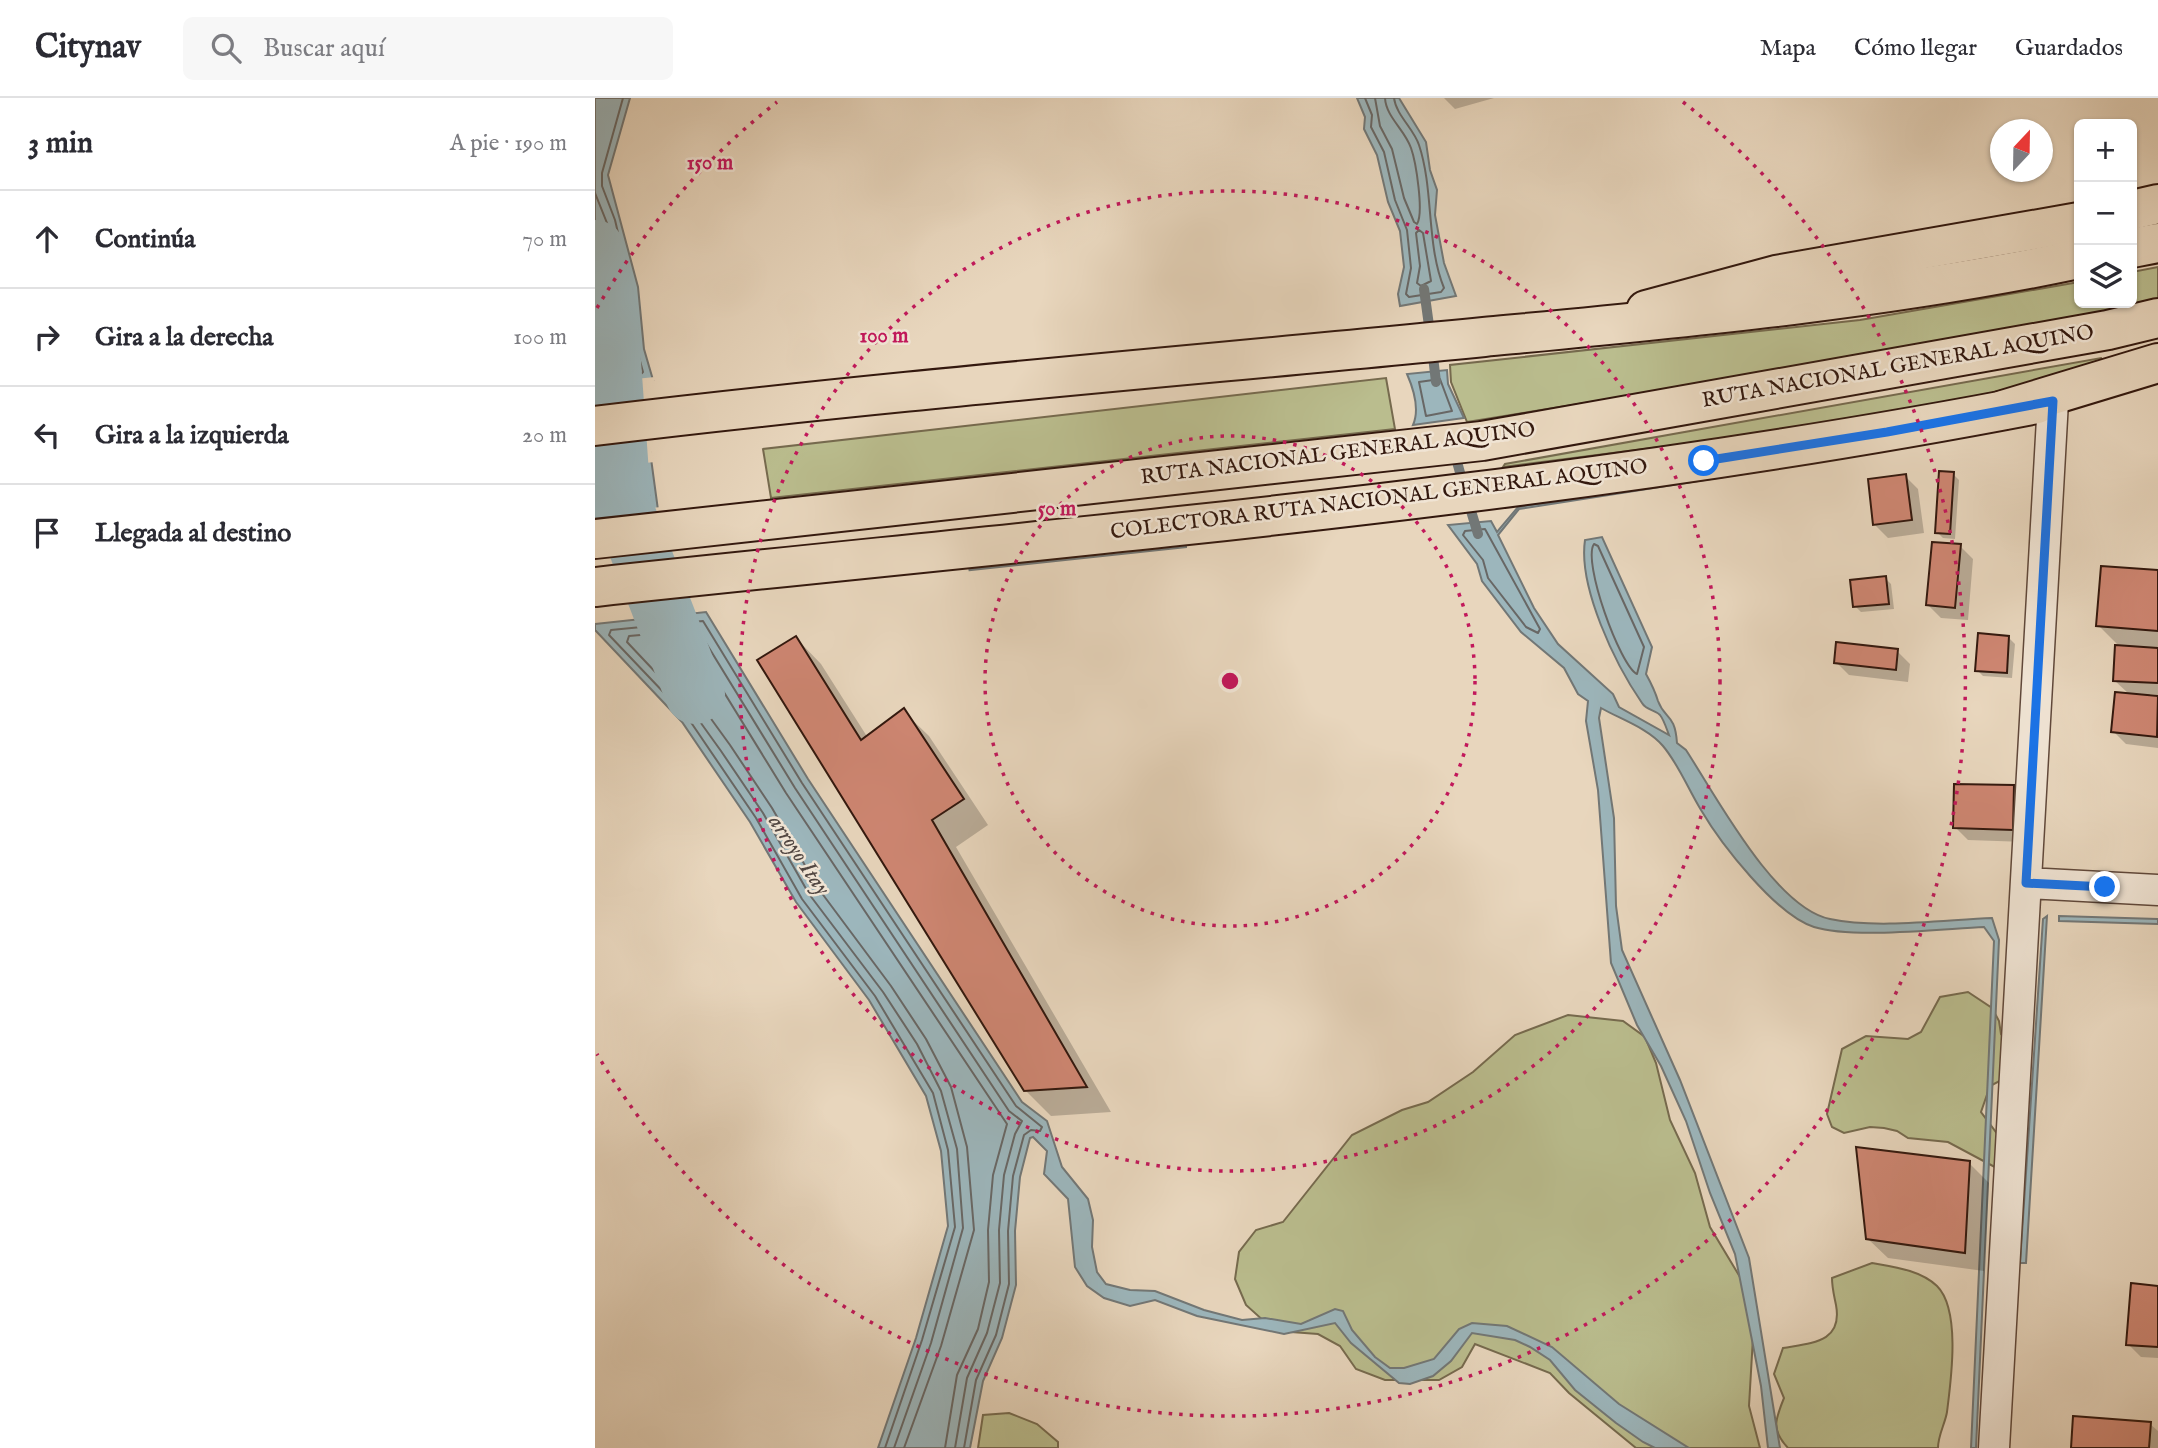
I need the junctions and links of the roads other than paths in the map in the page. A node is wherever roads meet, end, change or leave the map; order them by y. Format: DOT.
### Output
graph roads {
  1 [pos="2158,204"];
  2 [pos="2137,209"];
  3 [pos="2074,223"];
  4 [pos="2158,243"];
  5 [pos="2137,247"];
  6 [pos="2074,260"];
  7 [pos="2158,318"];
  8 [pos="1577,329"];
  9 [pos="2158,363"];
  10 [pos="2158,380"];
  11 [pos="2053,401"];
  12 [pos="2003,410"];
  13 [pos="595,426"];
  14 [pos="595,539"];
  15 [pos="595,587"];
  16 [pos="2026,883"];
  17 [pos="2158,890"];
  18 [pos="1994,1448"];
  1 -- 2 [label="main road"];
  3 -- 8 [label="main road"];
  4 -- 5 [label="main road"];
  6 -- 8 [label="main road"];
  7 -- 14 [label="main road, RUTA NACIONAL GENERAL AQUINO"];
  8 -- 13 [label="main road"];
  9 -- 12 [label="main road"];
  10 -- 11 [label="main road, COLECTORA RUTA NACIONAL GENERAL AQUINO"];
  11 -- 12 [label="main road, COLECTORA RUTA NACIONAL GENERAL AQUINO"];
  11 -- 16 [label="street"];
  12 -- 15 [label="main road, COLECTORA RUTA NACIONAL GENERAL AQUINO"];
  16 -- 17 [label="street"];
  16 -- 18 [label="street"];
}
